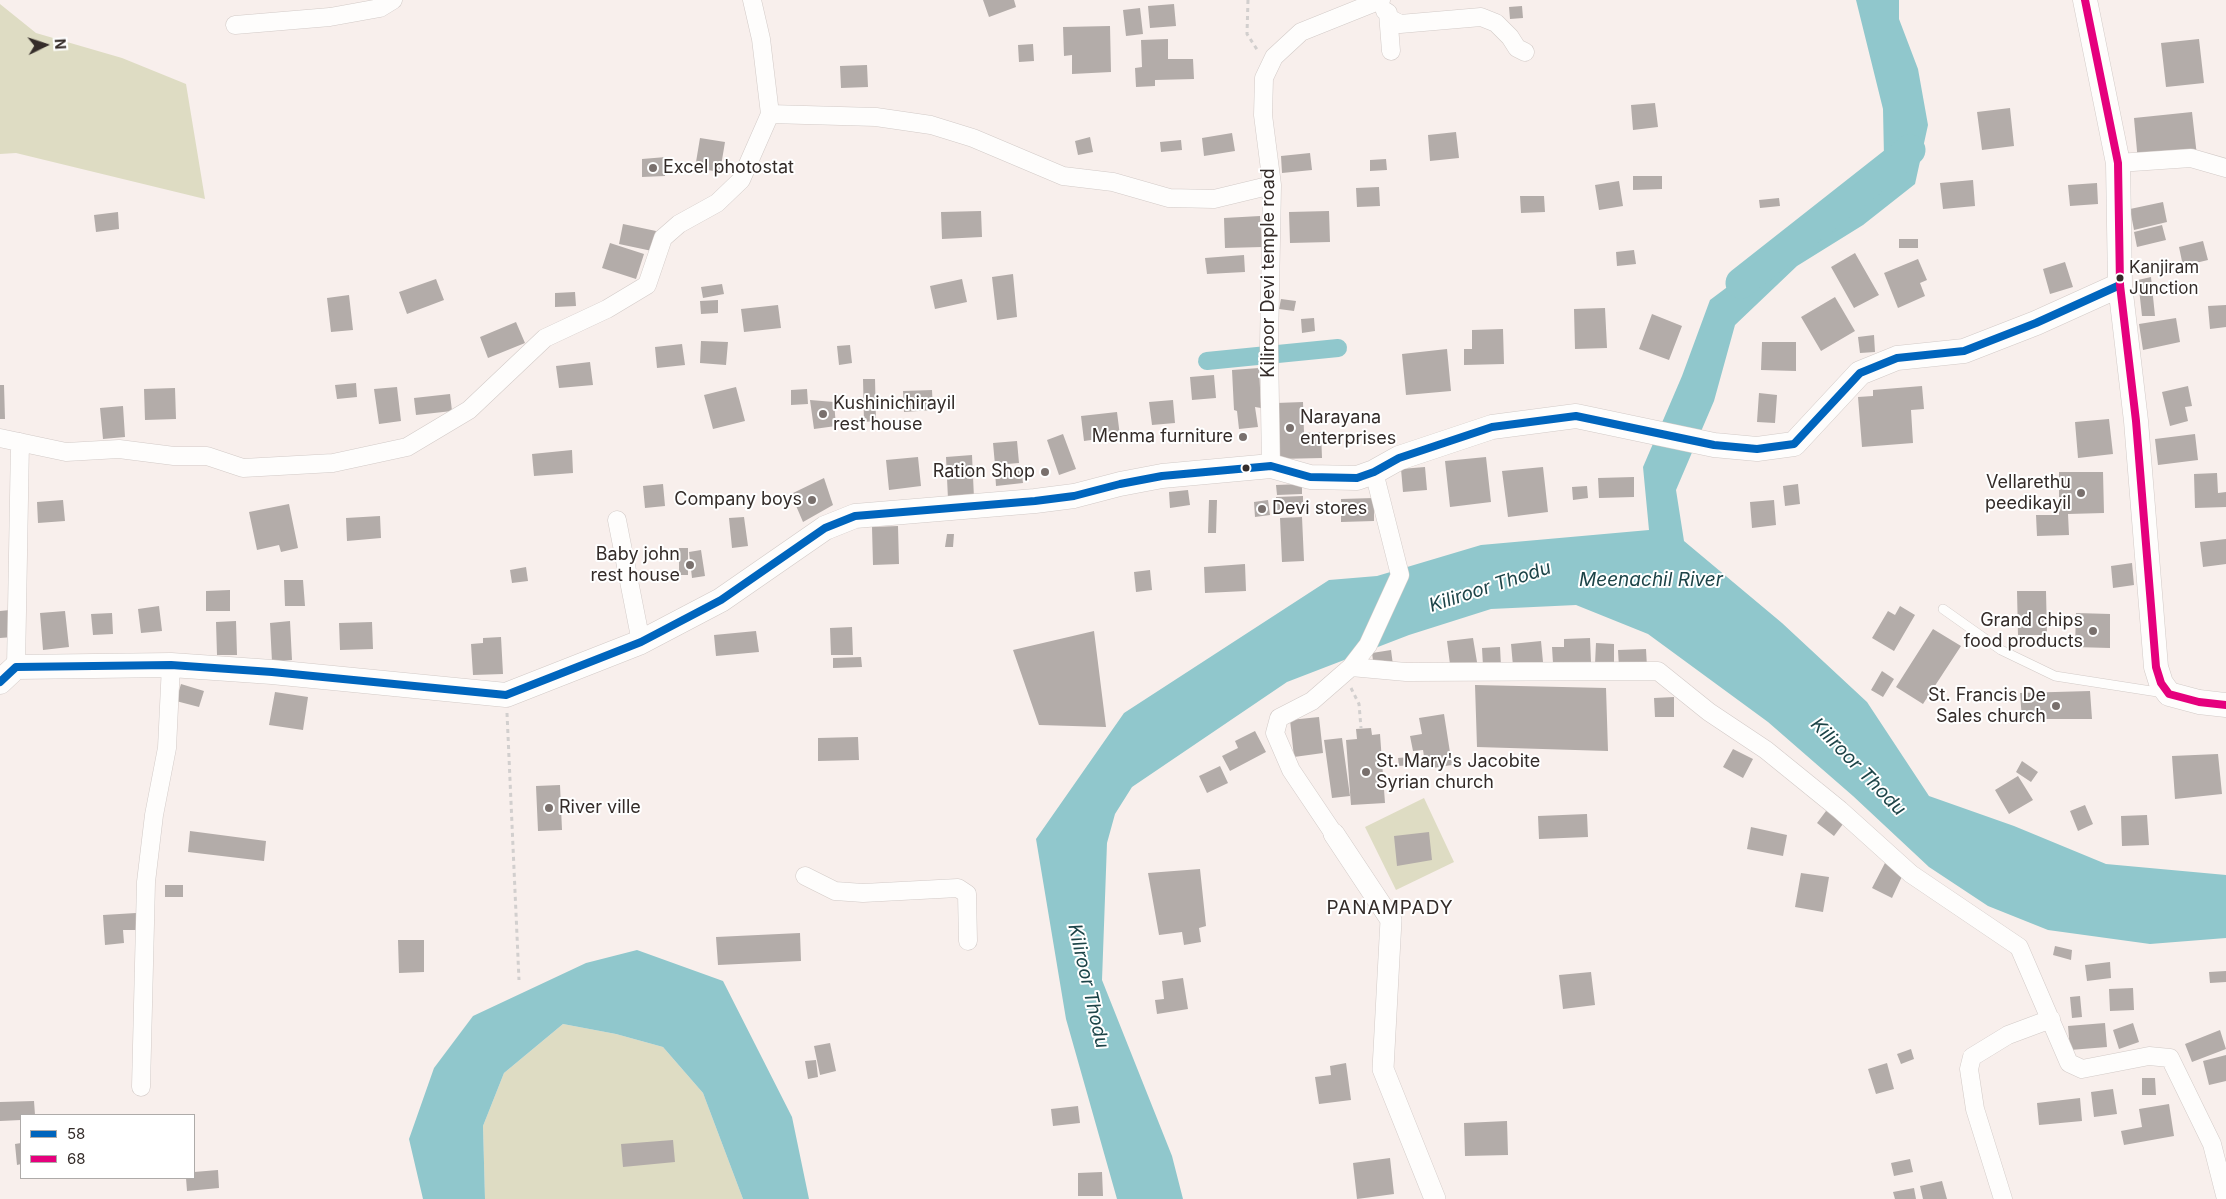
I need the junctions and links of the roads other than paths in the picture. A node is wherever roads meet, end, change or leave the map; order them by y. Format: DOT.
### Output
graph roads {
  1 [pos="393,0"];
  2 [pos="752,0"];
  3 [pos="2085,0"];
  4 [pos="1376,2"];
  5 [pos="1389,18"];
  6 [pos="235,25"];
  7 [pos="1392,50"];
  8 [pos="1525,52"];
  9 [pos="770,114"];
  10 [pos="2118,163"];
  11 [pos="2226,168"];
  12 [pos="1272,185"];
  13 [pos="2120,285"];
  14 [pos="0,438"];
  15 [pos="20,442"];
  16 [pos="1271,466"];
  17 [pos="1374,472"];
  18 [pos="617,520"];
  19 [pos="1943,609"];
  20 [pos="641,642"];
  21 [pos="171,665"];
  22 [pos="1350,666"];
  23 [pos="8,674"];
  24 [pos="2169,694"];
  25 [pos="2226,705"];
  26 [pos="1334,834"];
  27 [pos="805,876"];
  28 [pos="968,941"];
  29 [pos="2051,1019"];
  30 [pos="141,1086"];
  31 [pos="1435,1199"];
  32 [pos="2003,1199"];
  33 [pos="2226,1199"];
  1 -- 6 [label="street"];
  2 -- 9 [label="street"];
  3 -- 10 [label="main road"];
  4 -- 5 [label="street"];
  4 -- 12 [label="street, Kiliroor Devi temple road"];
  5 -- 7 [label="street"];
  5 -- 8 [label="street"];
  9 -- 12 [label="street"];
  9 -- 15 [label="street"];
  10 -- 11 [label="street"];
  10 -- 13 [label="main road"];
  12 -- 16 [label="street, Kiliroor Devi temple road"];
  13 -- 17 [label="main road"];
  13 -- 24 [label="main road"];
  14 -- 15 [label="street"];
  15 -- 23 [label="street"];
  16 -- 17 [label="main road"];
  16 -- 20 [label="main road"];
  17 -- 22 [label="street"];
  18 -- 20 [label="street"];
  19 -- 24 [label="lane"];
  20 -- 21 [label="main road"];
  21 -- 23 [label="main road"];
  21 -- 30 [label="street"];
  22 -- 26 [label="street"];
  22 -- 29 [label="street"];
  24 -- 25 [label="main road"];
  26 -- 31 [label="street"];
  27 -- 28 [label="street"];
  29 -- 32 [label="street"];
  29 -- 33 [label="street"];
}
